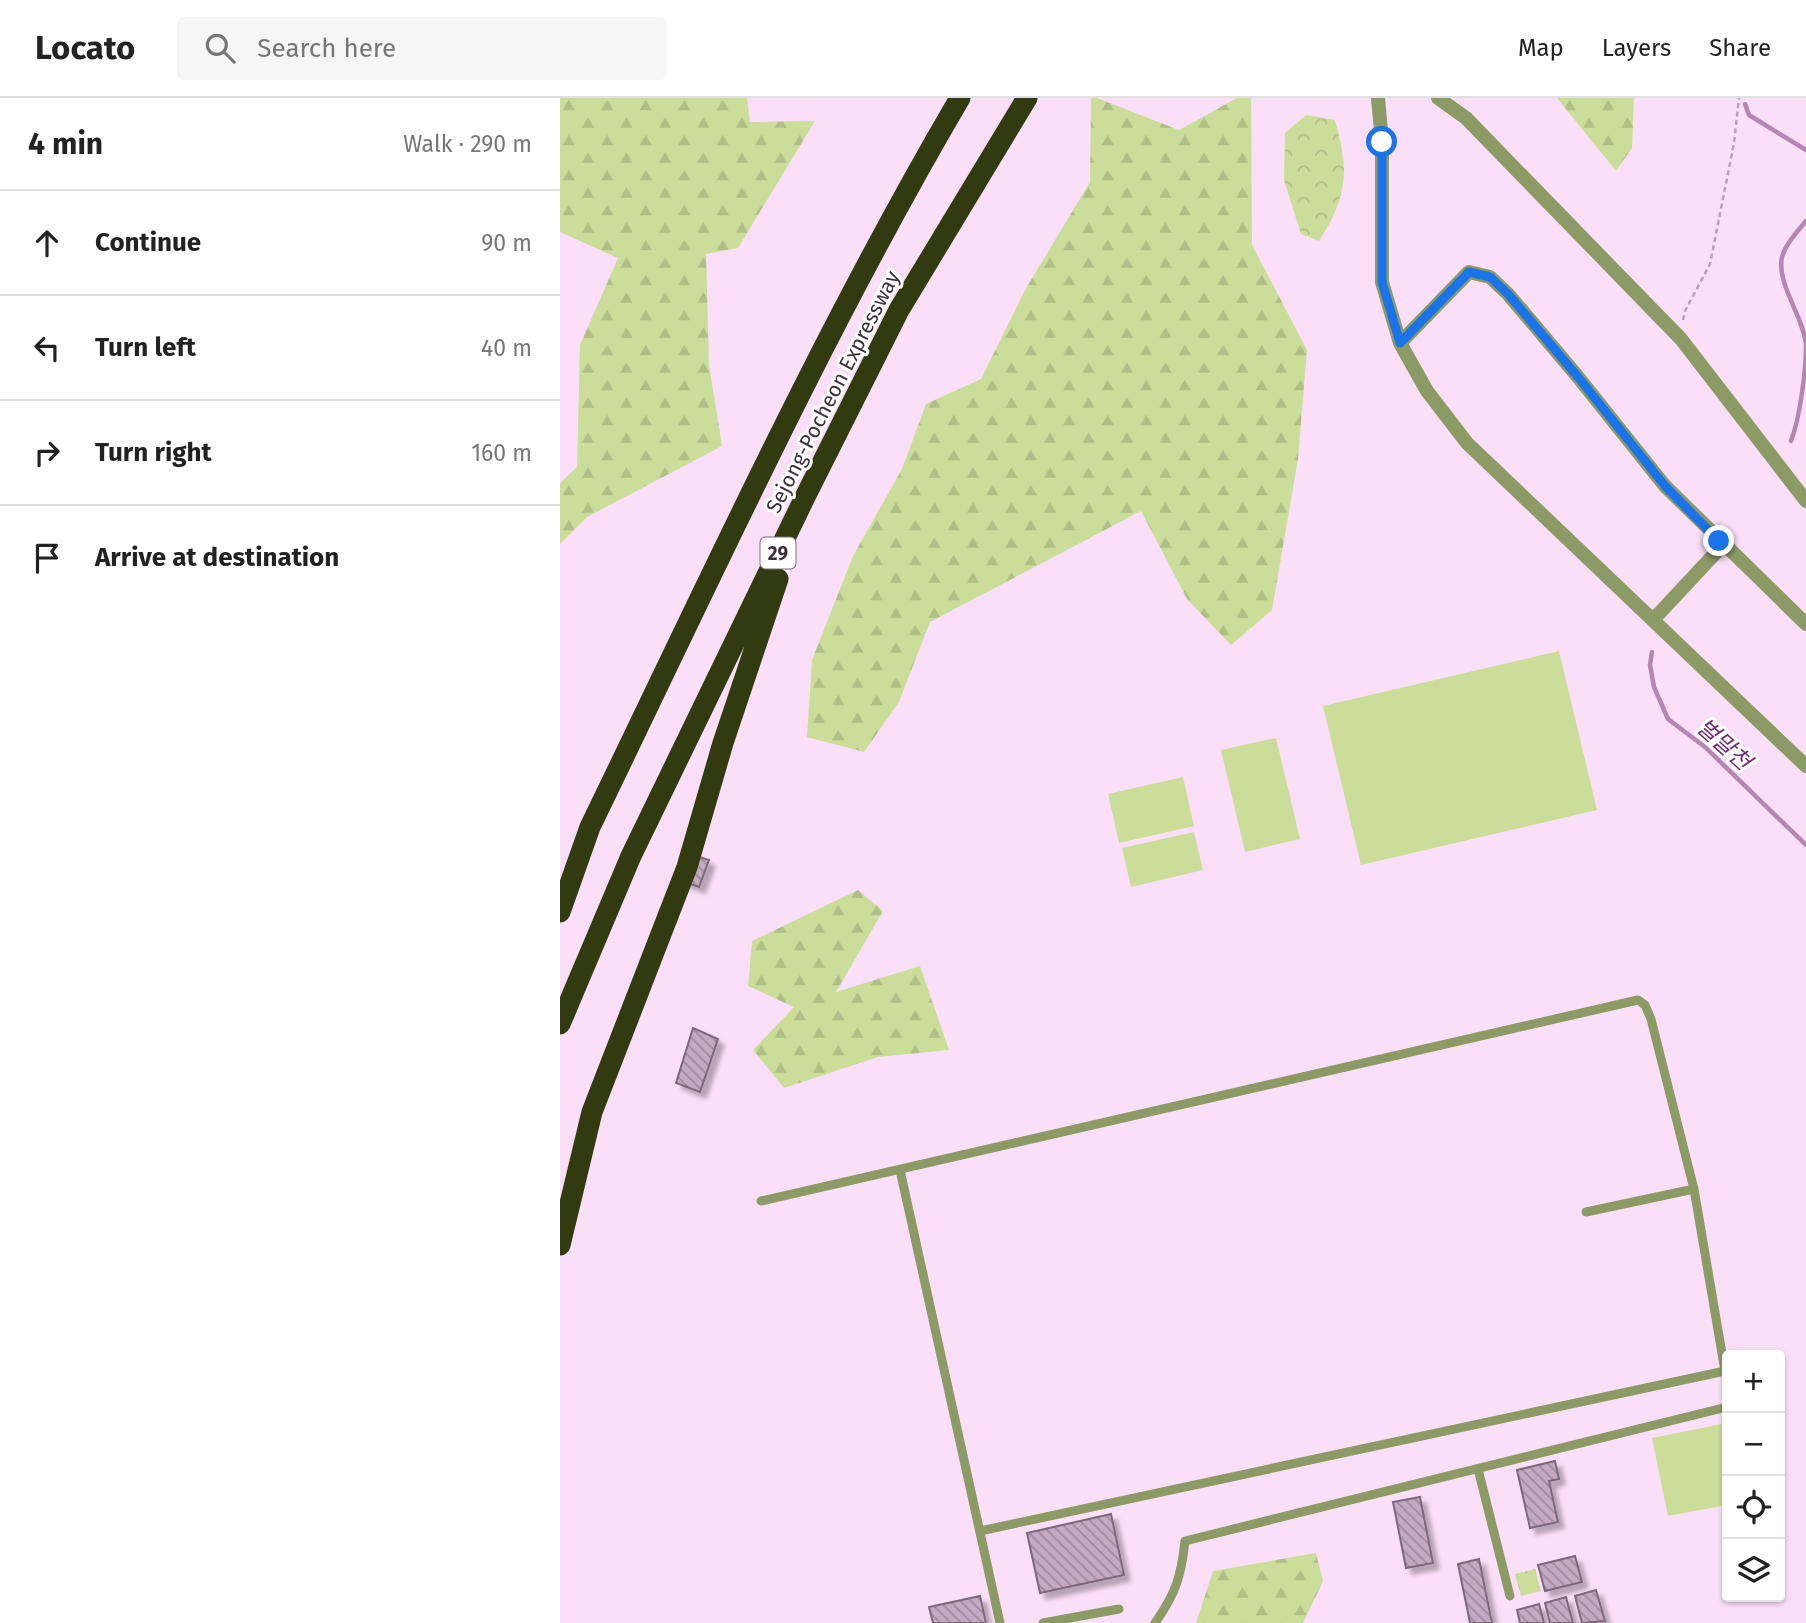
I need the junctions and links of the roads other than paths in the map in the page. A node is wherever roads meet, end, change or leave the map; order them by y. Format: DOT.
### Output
graph roads {
  1 [pos="960,98"];
  2 [pos="1027,98"];
  3 [pos="1378,98"];
  4 [pos="1438,98"];
  5 [pos="1400,343"];
  6 [pos="805,497"];
  7 [pos="1806,501"];
  8 [pos="1723,545"];
  9 [pos="1653,620"];
  10 [pos="1806,624"];
  11 [pos="1806,766"];
  12 [pos="590,827"];
  13 [pos="560,876"];
  14 [pos="560,912"];
  15 [pos="560,1024"];
  16 [pos="900,1170"];
  17 [pos="1694,1189"];
  18 [pos="761,1201"];
  19 [pos="1586,1212"];
  20 [pos="560,1245"];
  21 [pos="1722,1408"];
  22 [pos="1478,1469"];
  23 [pos="980,1531"];
  24 [pos="1510,1597"];
  25 [pos="1119,1609"];
  26 [pos="1057,1622"];
  27 [pos="1000,1623"];
  28 [pos="1043,1623"];
  29 [pos="1154,1623"];
  1 -- 12 [label="highway, Sejong-Pocheon Expressway / 29"];
  2 -- 6 [label="highway, Sejong-Pocheon Expressway / 29"];
  3 -- 5 [label="street"];
  4 -- 7 [label="street"];
  5 -- 8 [label="street"];
  5 -- 9 [label="street"];
  6 -- 15 [label="highway, Sejong-Pocheon Expressway / 29"];
  6 -- 20 [label="highway"];
  8 -- 9 [label="street"];
  8 -- 10 [label="street"];
  9 -- 11 [label="street"];
  12 -- 13 [label="highway"];
  12 -- 14 [label="highway, Sejong-Pocheon Expressway / 29"];
  16 -- 17 [label="lane"];
  16 -- 18 [label="lane"];
  16 -- 23 [label="lane"];
  17 -- 19 [label="lane"];
  17 -- 23 [label="lane"];
  21 -- 22 [label="lane"];
  22 -- 24 [label="lane"];
  22 -- 29 [label="lane"];
  23 -- 27 [label="lane"];
  25 -- 26 [label="lane"];
  26 -- 28 [label="lane"];
}
